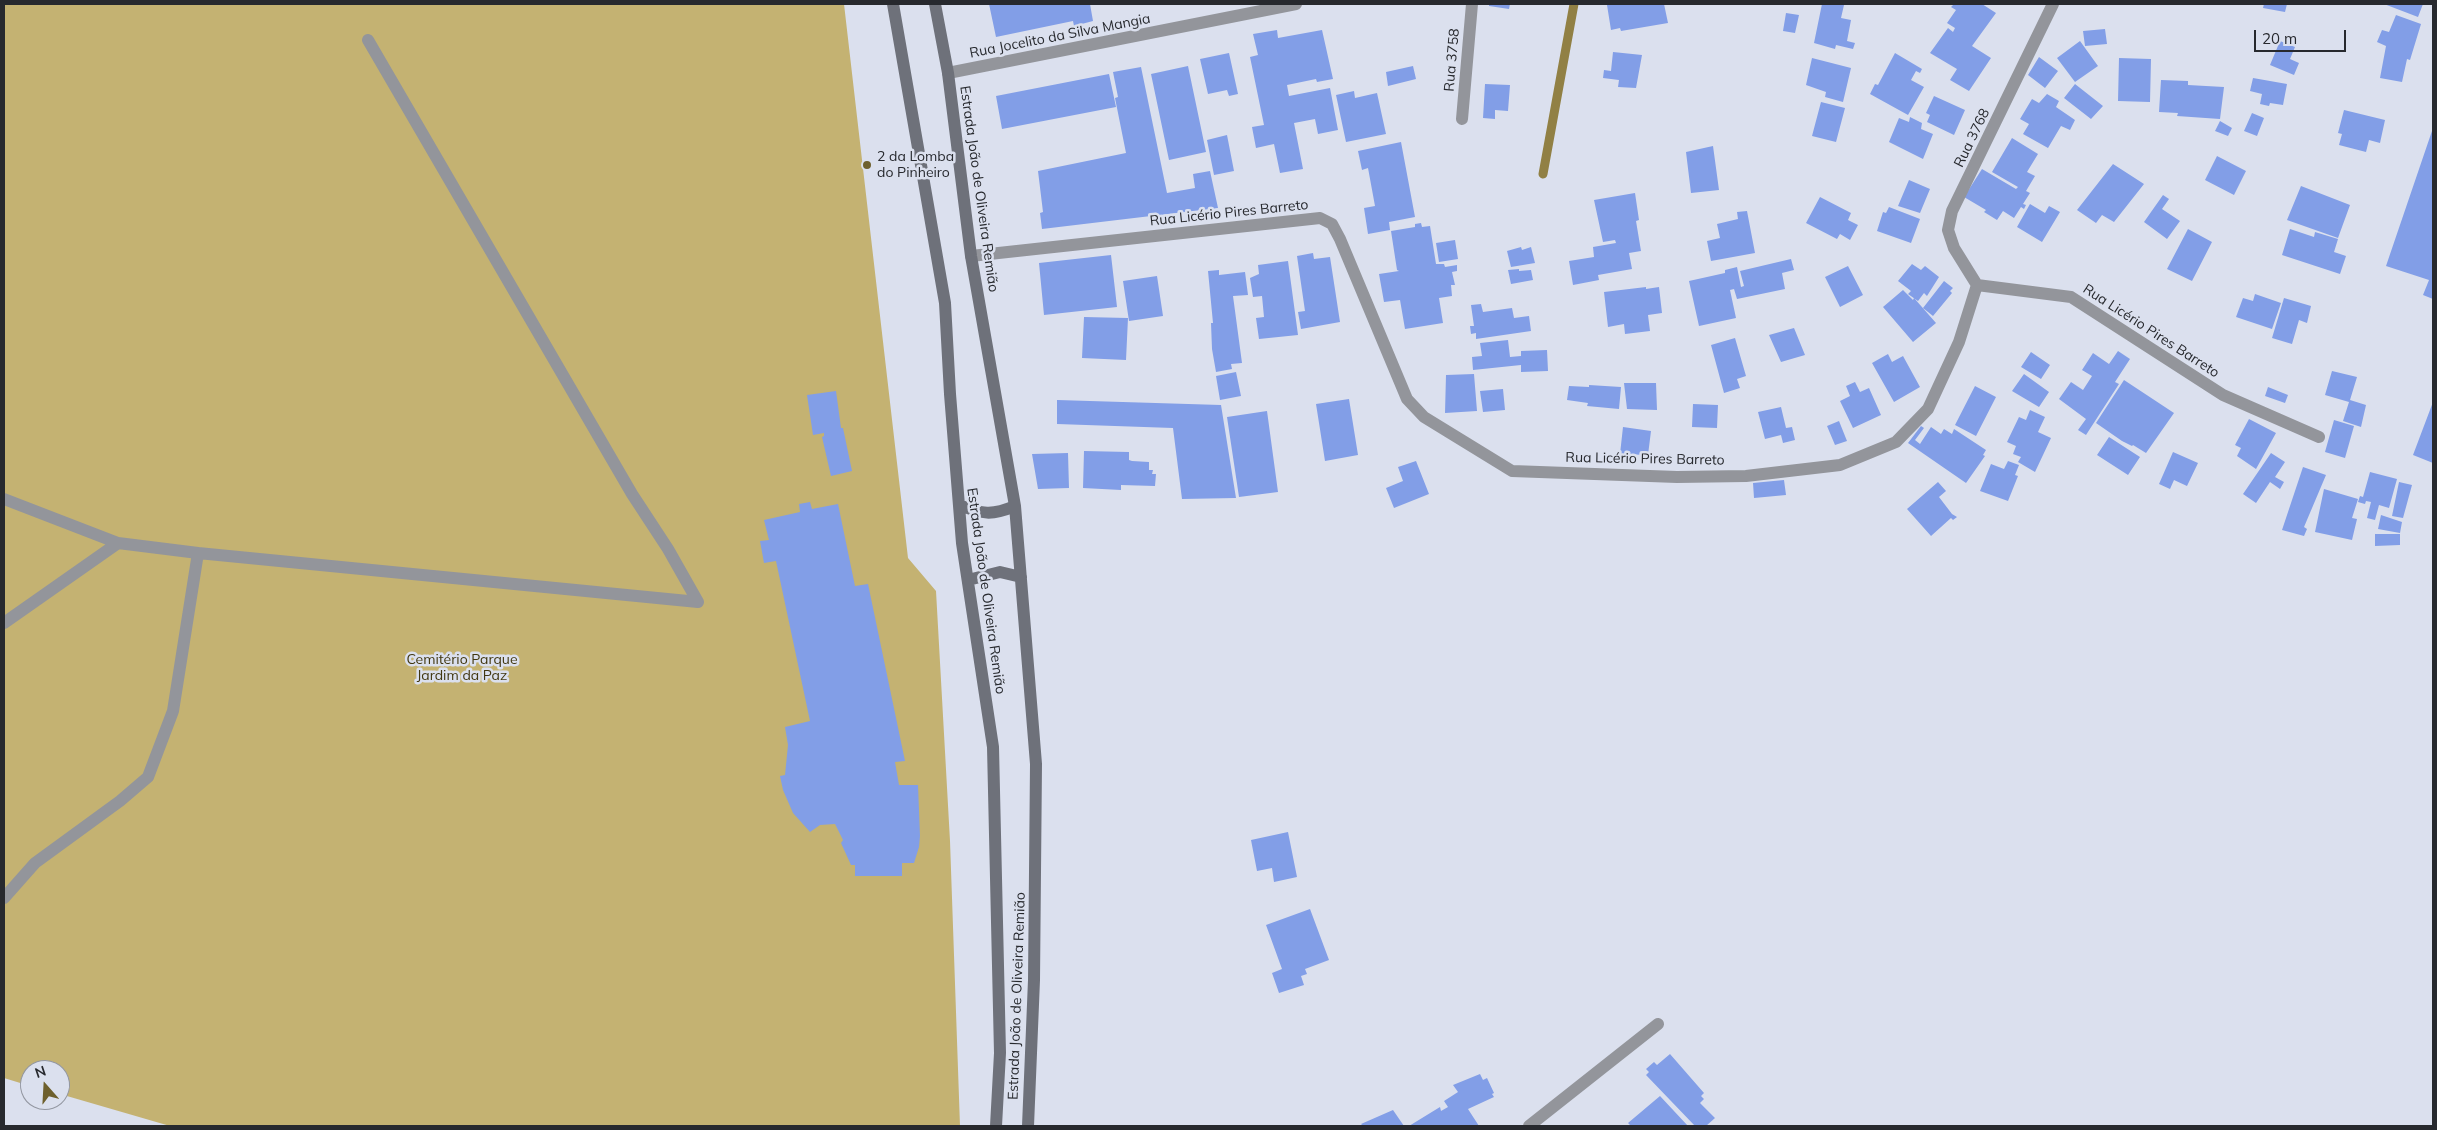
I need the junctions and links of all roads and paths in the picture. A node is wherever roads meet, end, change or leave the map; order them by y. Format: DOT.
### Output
graph roads {
  1 [pos="893,4"];
  2 [pos="934,4"];
  3 [pos="1296,4"];
  4 [pos="1472,4"];
  5 [pos="2052,4"];
  6 [pos="368,40"];
  7 [pos="948,74"];
  8 [pos="1462,119"];
  9 [pos="971,256"];
  10 [pos="1977,285"];
  11 [pos="2320,437"];
  12 [pos="4,499"];
  13 [pos="959,505"];
  14 [pos="1015,506"];
  15 [pos="118,543"];
  16 [pos="198,553"];
  17 [pos="1021,577"];
  18 [pos="968,580"];
  19 [pos="4,623"];
  20 [pos="4,898"];
  21 [pos="1658,1024"];
  22 [pos="996,1126"];
  23 [pos="1028,1126"];
  24 [pos="1529,1126"];
  1 -- 13 [label="main road, Estrada João de Oliveira Remião"];
  2 -- 7 [label="main road, Estrada João de Oliveira Remião"];
  3 -- 7 [label="street, Rua Jocelito da Silva Mangia"];
  4 -- 8 [label="street, Rua 3758"];
  5 -- 10 [label="street, Rua 3768"];
  6 -- 16 [label="street"];
  7 -- 9 [label="main road, Estrada João de Oliveira Remião"];
  9 -- 10 [label="street, Rua Licério Pires Barreto"];
  9 -- 14 [label="main road, Estrada João de Oliveira Remião"];
  10 -- 11 [label="street, Rua Licério Pires Barreto"];
  12 -- 15 [label="street"];
  13 -- 14 [label="main road"];
  13 -- 18 [label="main road, Estrada João de Oliveira Remião"];
  14 -- 17 [label="main road, Estrada João de Oliveira Remião"];
  15 -- 16 [label="street"];
  15 -- 19 [label="street"];
  16 -- 20 [label="street"];
  17 -- 18 [label="main road"];
  17 -- 23 [label="main road, Estrada João de Oliveira Remião"];
  18 -- 22 [label="main road, Estrada João de Oliveira Remião"];
  21 -- 24 [label="street"];
}
